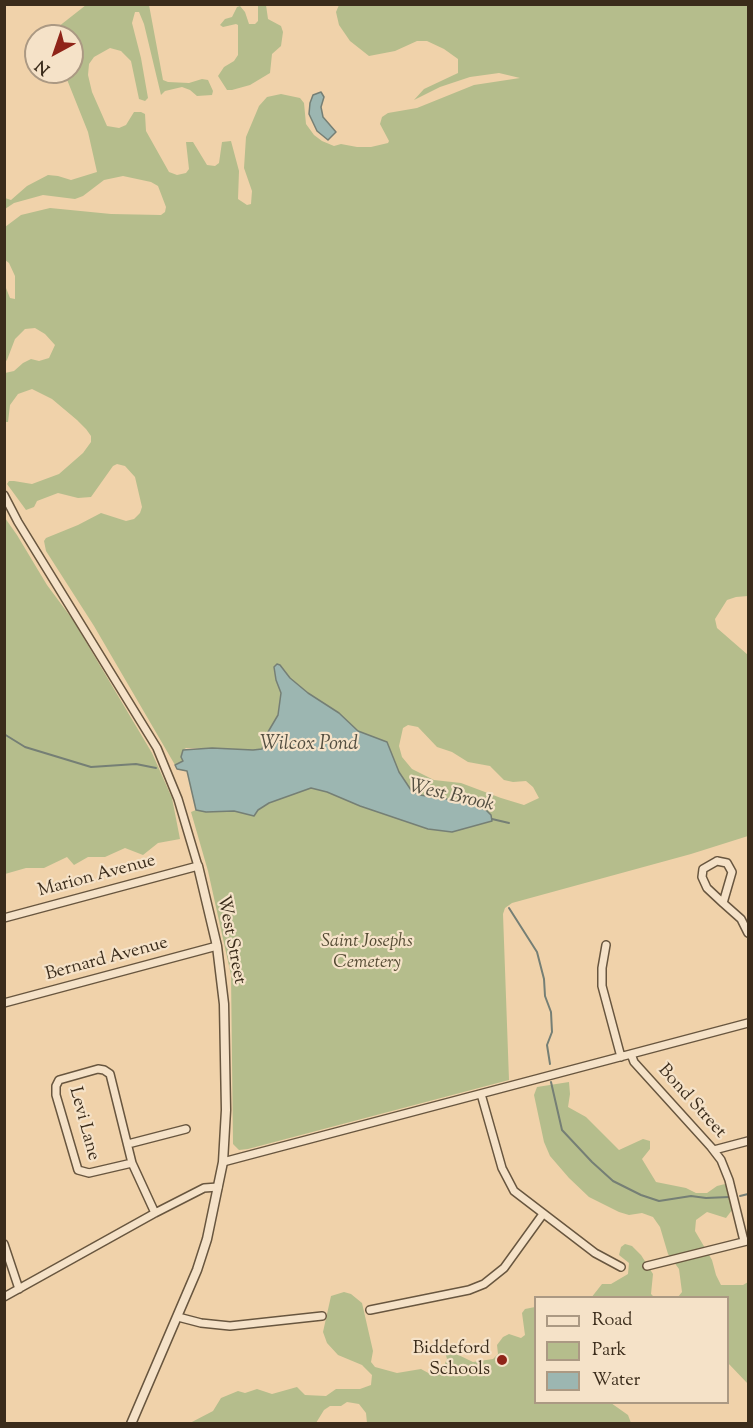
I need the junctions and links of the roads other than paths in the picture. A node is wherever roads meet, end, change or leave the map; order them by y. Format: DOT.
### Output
graph roads {
  1 [pos="4,495"];
  2 [pos="198,866"];
  3 [pos="723,903"];
  4 [pos="4,918"];
  5 [pos="748,933"];
  6 [pos="606,945"];
  7 [pos="217,946"];
  8 [pos="4,1003"];
  9 [pos="748,1023"];
  10 [pos="632,1054"];
  11 [pos="621,1057"];
  12 [pos="481,1094"];
  13 [pos="186,1129"];
  14 [pos="748,1141"];
  15 [pos="128,1144"];
  16 [pos="714,1150"];
  17 [pos="132,1162"];
  18 [pos="223,1162"];
  19 [pos="218,1187"];
  20 [pos="154,1213"];
  21 [pos="543,1214"];
  22 [pos="746,1241"];
  23 [pos="4,1244"];
  24 [pos="647,1266"];
  25 [pos="621,1267"];
  26 [pos="19,1288"];
  27 [pos="4,1297"];
  28 [pos="370,1310"];
  29 [pos="322,1316"];
  30 [pos="178,1317"];
  31 [pos="131,1424"];
  1 -- 2 [label="street, West Street"];
  2 -- 4 [label="street, Marion Avenue"];
  2 -- 7 [label="street, West Street"];
  3 -- 3 [label="street"];
  3 -- 5 [label="street"];
  6 -- 11 [label="street"];
  7 -- 8 [label="street, Bernard Avenue"];
  7 -- 18 [label="street, West Street"];
  9 -- 10 [label="street"];
  10 -- 11 [label="street"];
  10 -- 16 [label="street, Bond Street"];
  11 -- 12 [label="street"];
  12 -- 18 [label="street"];
  12 -- 21 [label="street"];
  13 -- 15 [label="street"];
  14 -- 16 [label="street"];
  15 -- 17 [label="street"];
  15 -- 17 [label="street, Levi Lane"];
  16 -- 22 [label="street, Bond Street"];
  17 -- 20 [label="street"];
  18 -- 19 [label="street, West Street"];
  19 -- 20 [label="street"];
  19 -- 30 [label="street, West Street"];
  20 -- 26 [label="street"];
  21 -- 25 [label="street"];
  21 -- 28 [label="street"];
  22 -- 24 [label="street"];
  23 -- 26 [label="street"];
  26 -- 27 [label="street"];
  29 -- 30 [label="street"];
  30 -- 31 [label="street, West Street"];
}
